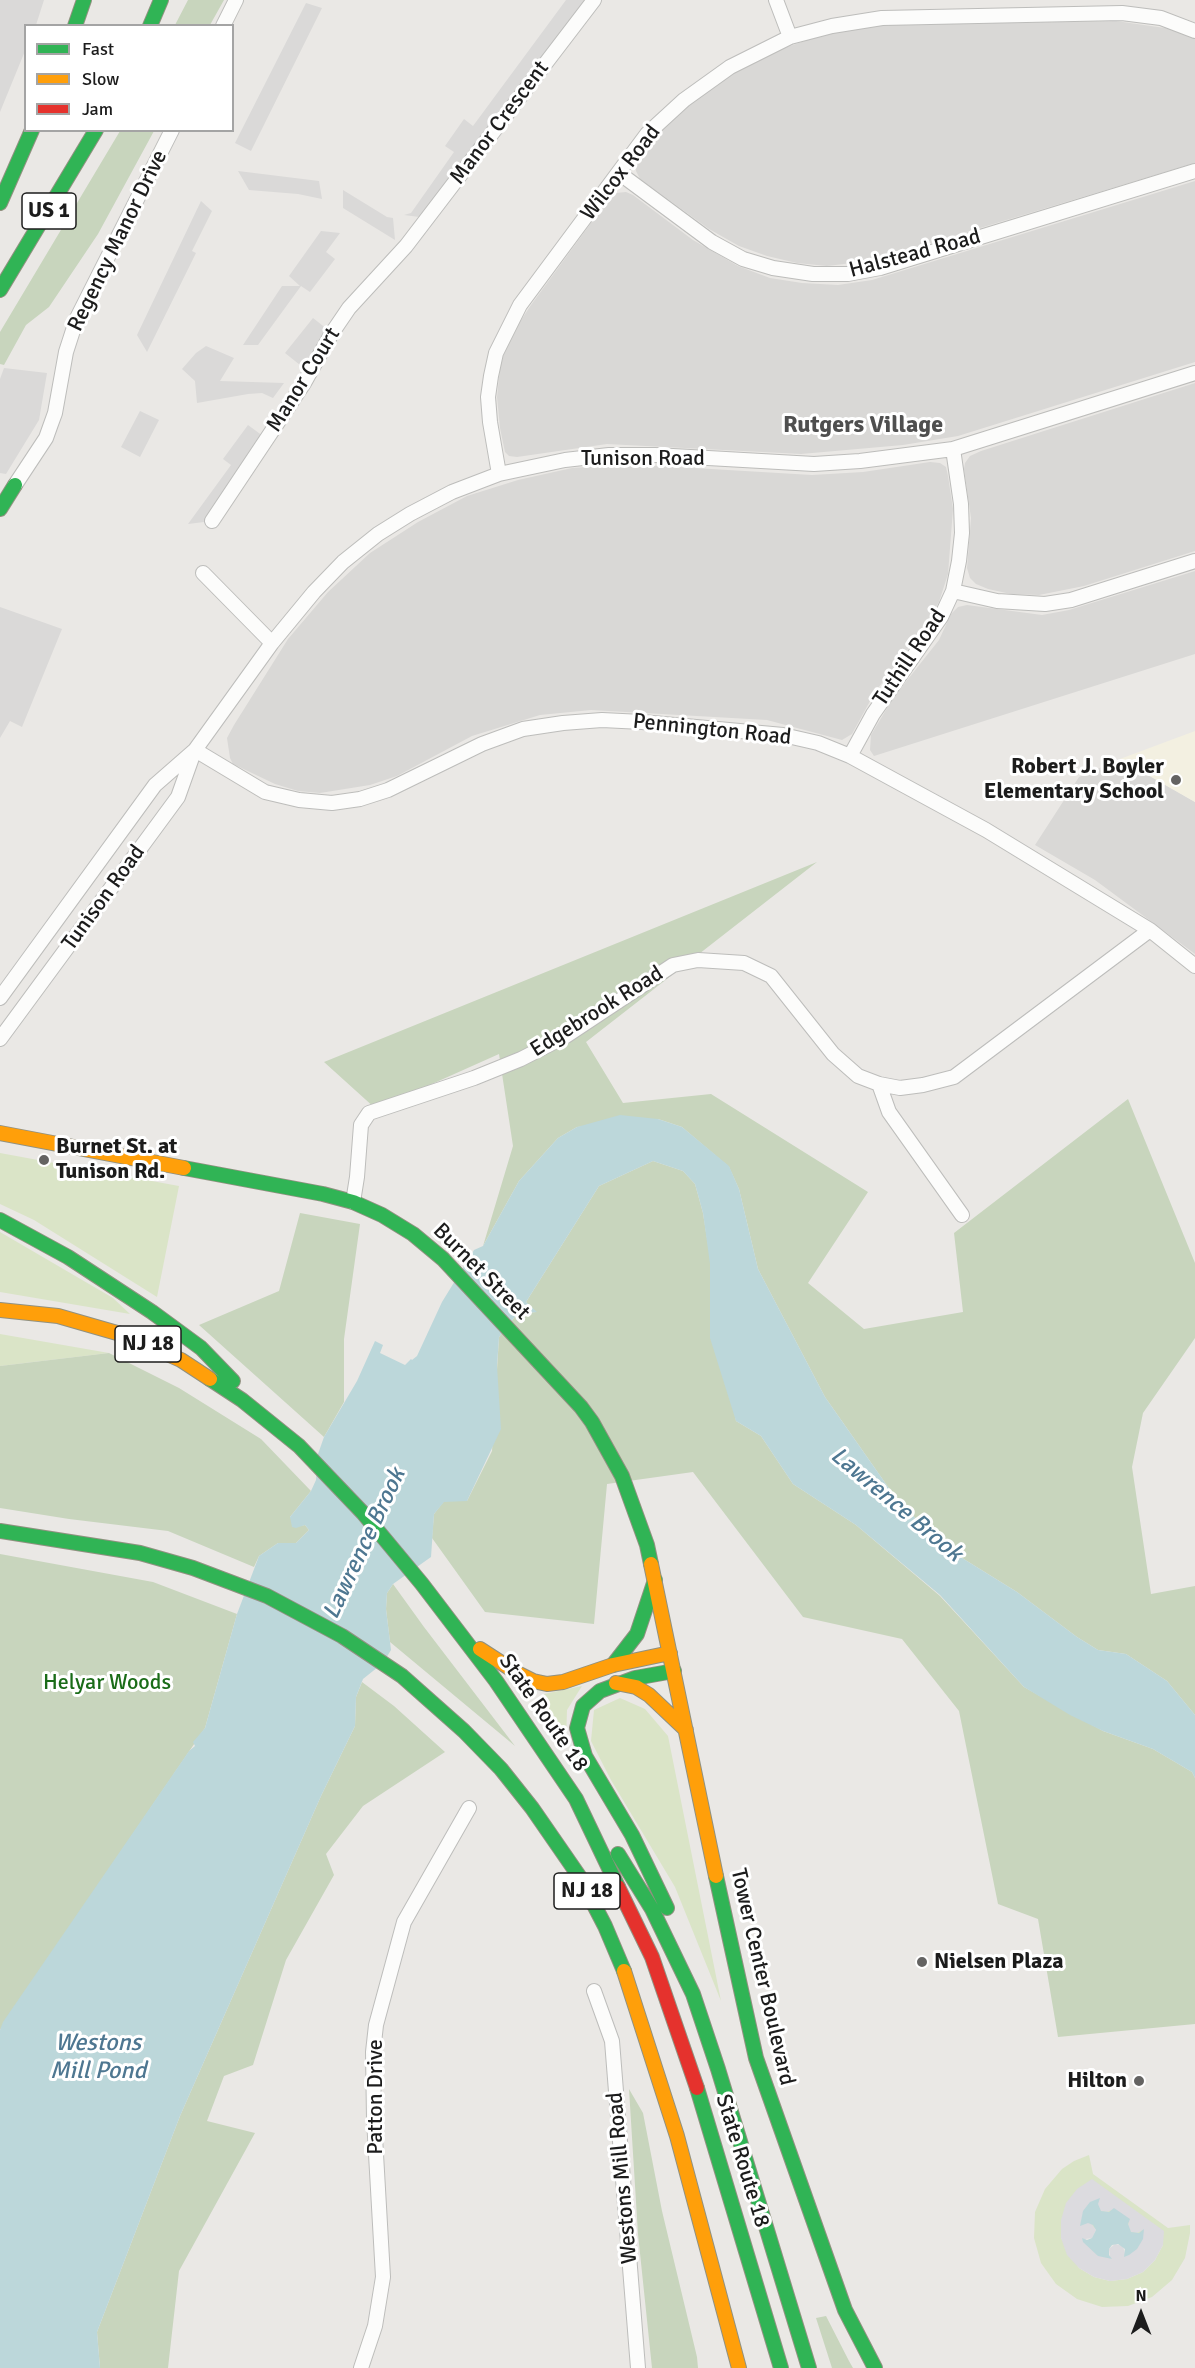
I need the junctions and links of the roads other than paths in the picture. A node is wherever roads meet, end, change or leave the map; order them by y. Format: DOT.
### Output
graph roads {
  1 [pos="84,0"];
  2 [pos="161,0"];
  3 [pos="236,0"];
  4 [pos="594,0"];
  5 [pos="776,0"];
  6 [pos="76,24"];
  7 [pos="151,24"];
  8 [pos="224,24"];
  9 [pos="1195,31"];
  10 [pos="790,37"];
  11 [pos="31,132"];
  12 [pos="95,132"];
  13 [pos="171,132"];
  14 [pos="1195,171"];
  15 [pos="619,173"];
  16 [pos="0,203"];
  17 [pos="406,246"];
  18 [pos="0,290"];
  19 [pos="1195,373"];
  20 [pos="953,449"];
  21 [pos="499,474"];
  22 [pos="15,485"];
  23 [pos="0,496"];
  24 [pos="0,509"];
  25 [pos="212,521"];
  26 [pos="1195,561"];
  27 [pos="203,573"];
  28 [pos="952,591"];
  29 [pos="272,643"];
  30 [pos="195,750"];
  31 [pos="850,756"];
  32 [pos="1150,930"];
  33 [pos="29,958"];
  34 [pos="1195,966"];
  35 [pos="49,972"];
  36 [pos="0,998"];
  37 [pos="0,1039"];
  38 [pos="879,1084"];
  39 [pos="0,1133"];
  40 [pos="353,1202"];
  41 [pos="962,1215"];
  42 [pos="0,1220"];
  43 [pos="0,1310"];
  44 [pos="277,1426"];
  45 [pos="0,1532"];
  46 [pos="656,1580"];
  47 [pos="464,1638"];
  48 [pos="670,1653"];
  49 [pos="613,1665"];
  50 [pos="674,1671"];
  51 [pos="616,1683"];
  52 [pos="686,1730"];
  53 [pos="576,1799"];
  54 [pos="469,1809"];
  55 [pos="594,1991"];
  56 [pos="693,1994"];
  57 [pos="362,2368"];
  58 [pos="638,2368"];
  59 [pos="739,2368"];
  60 [pos="781,2368"];
  61 [pos="809,2368"];
  62 [pos="875,2368"];
  1 -- 6 [label="main road"];
  2 -- 7 [label="main road"];
  3 -- 8 [label="street"];
  4 -- 17 [label="street, Manor Crescent"];
  5 -- 10 [label="street"];
  9 -- 10 [label="street, Wilcox Road"];
  10 -- 15 [label="street, Wilcox Road"];
  11 -- 16 [label="main road, US 1"];
  12 -- 18 [label="main road, US 1"];
  13 -- 22 [label="street, Regency Manor Drive"];
  14 -- 15 [label="street, Halstead Road"];
  15 -- 21 [label="street, Wilcox Road"];
  17 -- 25 [label="street, Manor Court"];
  19 -- 20 [label="street, Tunison Road"];
  20 -- 21 [label="street, Tunison Road"];
  20 -- 28 [label="street, Tuthill Road"];
  21 -- 29 [label="street, Tunison Road"];
  22 -- 23 [label="main road"];
  22 -- 24 [label="main road"];
  26 -- 28 [label="street"];
  27 -- 29 [label="street"];
  28 -- 31 [label="street, Tuthill Road"];
  29 -- 30 [label="street, Tunison Road"];
  30 -- 31 [label="street, Pennington Road"];
  30 -- 33 [label="street, Tunison Road"];
  30 -- 35 [label="street, Tunison Road"];
  31 -- 32 [label="street, Pennington Road"];
  32 -- 34 [label="street, Pennington Road"];
  32 -- 38 [label="street, Edgebrook Road"];
  33 -- 35 [label="street"];
  33 -- 36 [label="street, Tunison Road"];
  35 -- 37 [label="street, Tunison Road"];
  38 -- 40 [label="street, Edgebrook Road"];
  38 -- 41 [label="street"];
  39 -- 40 [label="main road, Burnet Street"];
  40 -- 46 [label="main road, Burnet Street"];
  42 -- 44 [label="main road"];
  43 -- 44 [label="main road, State Route 18 / NJ 18"];
  44 -- 47 [label="main road, State Route 18 / NJ 18"];
  45 -- 59 [label="main road, NJ 18"];
  46 -- 48 [label="main road, Burnet Street"];
  46 -- 49 [label="main road"];
  47 -- 49 [label="main road"];
  47 -- 53 [label="main road, State Route 18 / NJ 18"];
  48 -- 49 [label="main road"];
  48 -- 50 [label="main road, Tower Center Boulevard"];
  50 -- 51 [label="main road"];
  50 -- 52 [label="main road, Tower Center Boulevard"];
  51 -- 52 [label="main road"];
  51 -- 56 [label="main road"];
  52 -- 62 [label="main road, Tower Center Boulevard"];
  53 -- 56 [label="main road"];
  53 -- 60 [label="main road, State Route 18 / NJ 18"];
  54 -- 57 [label="street, Patton Drive"];
  55 -- 58 [label="street, Westons Mill Road"];
  56 -- 61 [label="main road"];
}
